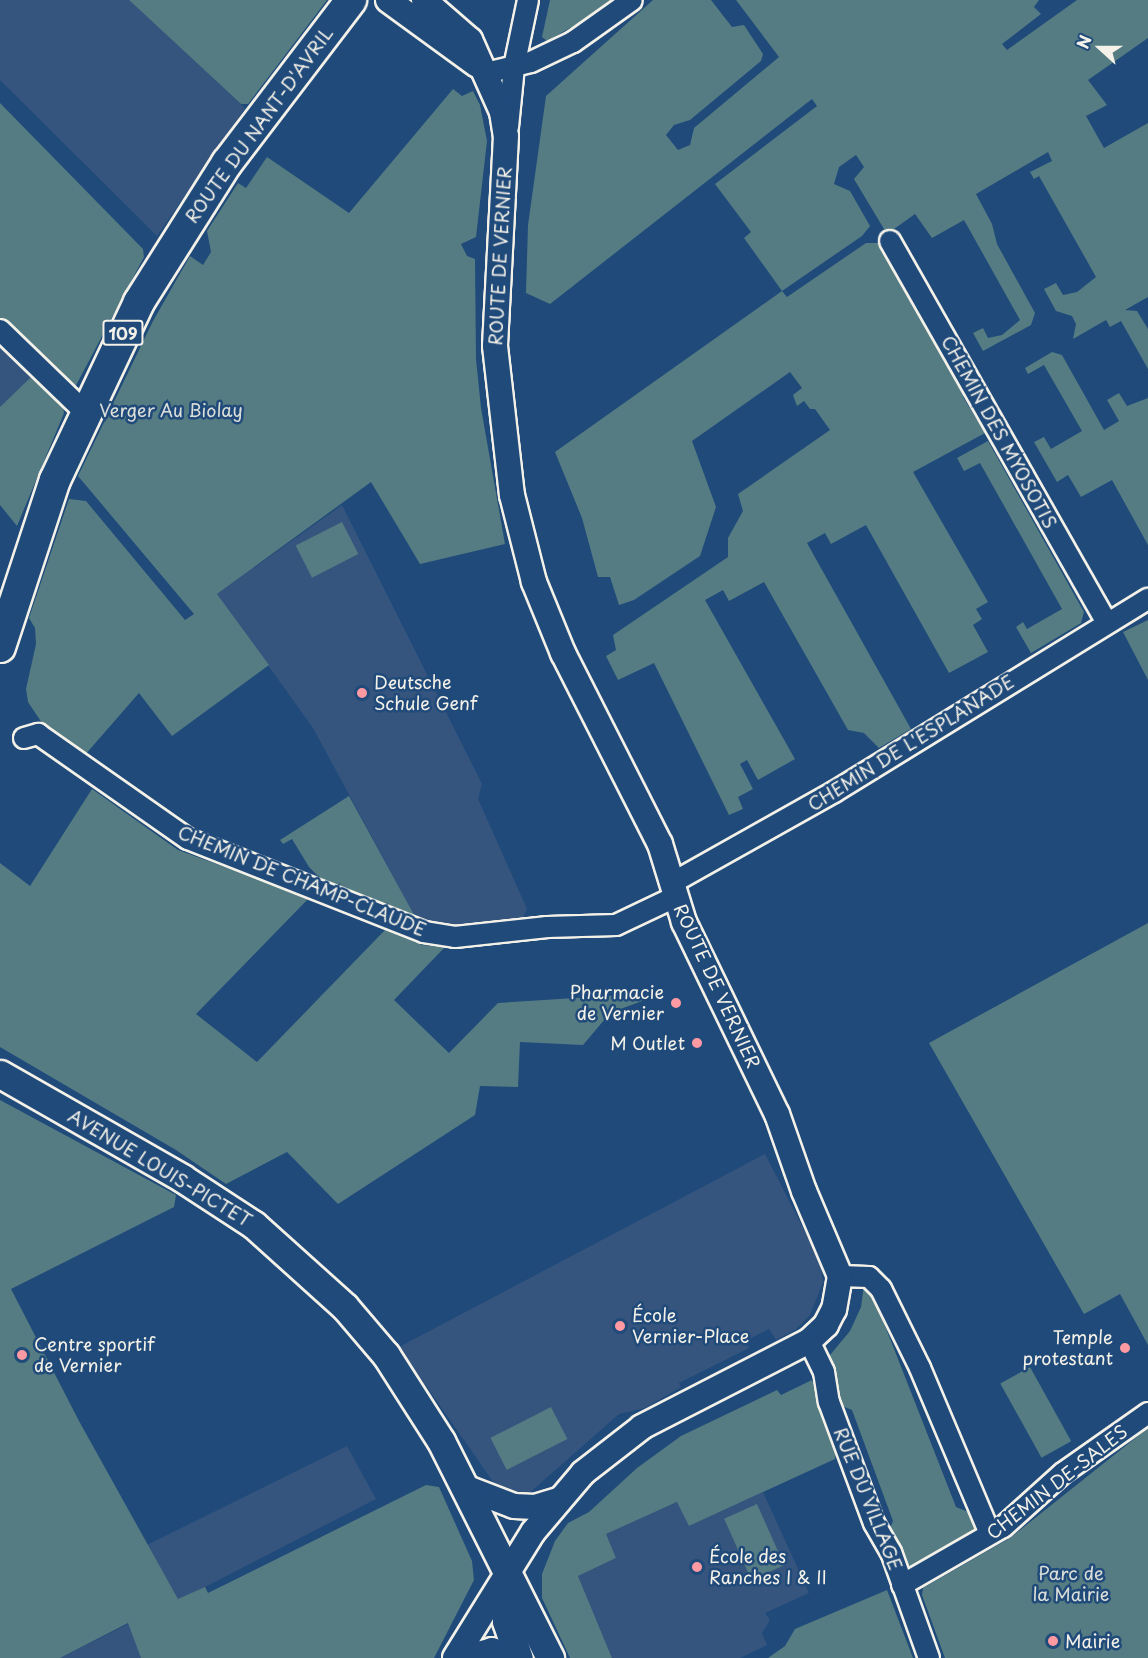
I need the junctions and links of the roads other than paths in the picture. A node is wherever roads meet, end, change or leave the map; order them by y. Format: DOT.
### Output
graph roads {
  1 [pos="351,0"];
  2 [pos="388,0"];
  3 [pos="423,0"];
  4 [pos="528,0"];
  5 [pos="632,0"];
  6 [pos="514,67"];
  7 [pos="486,73"];
  8 [pos="506,136"];
  9 [pos="890,241"];
  10 [pos="0,330"];
  11 [pos="85,412"];
  12 [pos="8,595"];
  13 [pos="1148,599"];
  14 [pos="1107,623"];
  15 [pos="0,647"];
  16 [pos="24,738"];
  17 [pos="674,890"];
  18 [pos="0,1074"];
  19 [pos="840,1276"];
  20 [pos="809,1341"];
  21 [pos="1148,1413"];
  22 [pos="467,1488"];
  23 [pos="558,1500"];
  24 [pos="990,1534"];
  25 [pos="506,1574"];
  26 [pos="902,1586"];
  27 [pos="455,1658"];
  28 [pos="463,1658"];
  29 [pos="514,1658"];
  30 [pos="519,1658"];
  31 [pos="550,1658"];
  32 [pos="929,1658"];
  1 -- 11 [label="main road, ROUTE DU NANT-D'AVRIL / 109"];
  2 -- 7 [label="street"];
  3 -- 7 [label="street, ROUTE DE VERNIER"];
  4 -- 6 [label="street"];
  5 -- 6 [label="street"];
  6 -- 7 [label="street"];
  6 -- 8 [label="street"];
  7 -- 8 [label="street, ROUTE DE VERNIER"];
  8 -- 17 [label="street, ROUTE DE VERNIER"];
  9 -- 14 [label="street, CHEMIN DES MYOSOTIS"];
  10 -- 11 [label="street"];
  11 -- 12 [label="main road, ROUTE DU NANT-D'AVRIL / 109"];
  12 -- 15 [label="main road, ROUTE DU NANT-D'AVRIL / 109"];
  13 -- 14 [label="street, CHEMIN DE L'ESPLANADE"];
  14 -- 17 [label="street, CHEMIN DE L'ESPLANADE"];
  16 -- 17 [label="street, CHEMIN DE CHAMP-CLAUDE"];
  17 -- 19 [label="street, ROUTE DE VERNIER"];
  18 -- 22 [label="main road, AVENUE LOUIS-PICTET"];
  19 -- 20 [label="street"];
  19 -- 24 [label="street"];
  20 -- 23 [label="street"];
  20 -- 26 [label="street, RUE DU VILLAGE"];
  21 -- 24 [label="street, CHEMIN DE-SALES"];
  22 -- 23 [label="street"];
  22 -- 25 [label="main road, AVENUE LOUIS-PICTET"];
  23 -- 25 [label="street"];
  24 -- 26 [label="street, CHEMIN DE-SALES"];
  25 -- 27 [label="street"];
  25 -- 30 [label="main road"];
  25 -- 31 [label="main road, AVENUE LOUIS-PICTET"];
  26 -- 32 [label="street, RUE DU VILLAGE"];
  28 -- 29 [label="street"];
}
